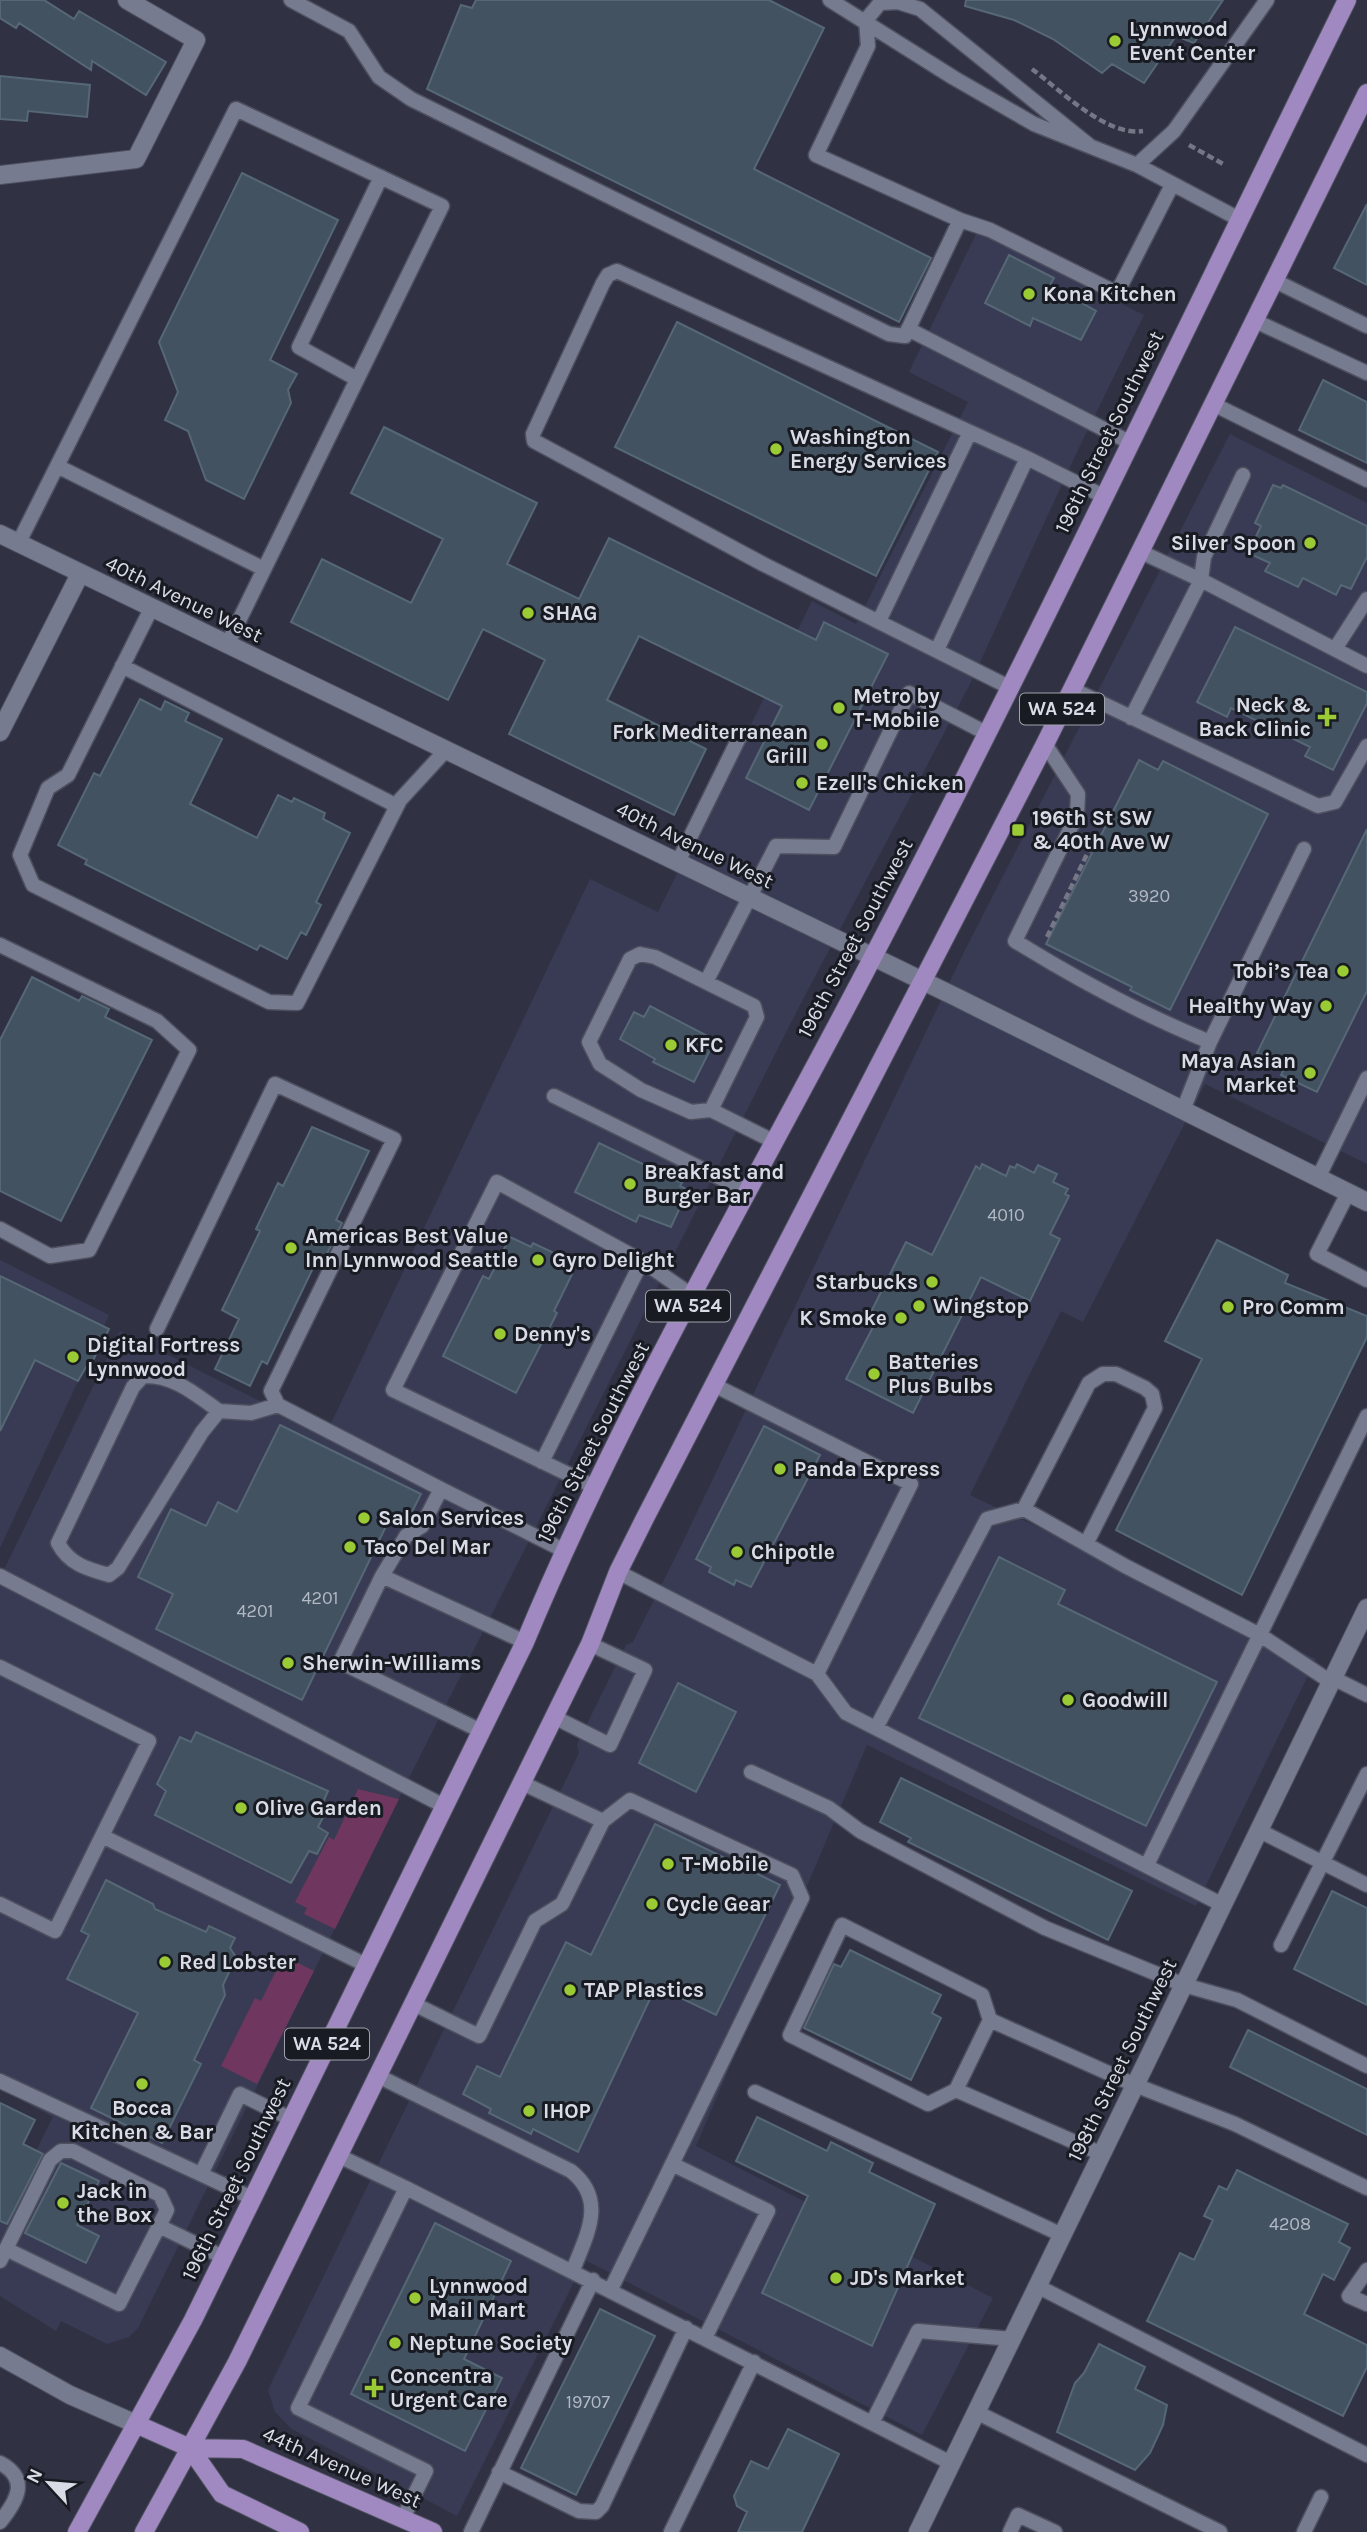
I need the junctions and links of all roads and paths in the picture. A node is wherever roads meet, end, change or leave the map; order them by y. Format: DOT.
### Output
graph roads {
  1 [pos="127,0"];
  2 [pos="291,0"];
  3 [pos="830,0"];
  4 [pos="1267,0"];
  5 [pos="1347,0"];
  6 [pos="866,20"];
  7 [pos="1029,67"];
  8 [pos="1367,93"];
  9 [pos="1153,128"];
  10 [pos="1090,146"];
  11 [pos="1137,165"];
  12 [pos="0,175"];
  13 [pos="381,177"];
  14 [pos="1172,185"];
  15 [pos="1239,219"];
  16 [pos="960,220"];
  17 [pos="1273,280"];
  18 [pos="1253,320"];
  19 [pos="1367,326"];
  20 [pos="908,329"];
  21 [pos="1367,373"];
  22 [pos="357,379"];
  23 [pos="1213,404"];
  24 [pos="970,432"];
  25 [pos="1129,442"];
  26 [pos="1027,458"];
  27 [pos="57,466"];
  28 [pos="1243,475"];
  29 [pos="1367,480"];
  30 [pos="1103,496"];
  31 [pos="0,534"];
  32 [pos="19,544"];
  33 [pos="1142,552"];
  34 [pos="264,569"];
  35 [pos="80,574"];
  36 [pos="1200,580"];
  37 [pos="1367,599"];
  38 [pos="151,608"];
  39 [pos="879,621"];
  40 [pos="227,645"];
  41 [pos="1335,649"];
  42 [pos="937,650"];
  43 [pos="122,666"];
  44 [pos="1367,666"];
  45 [pos="1009,687"];
  46 [pos="1072,689"];
  47 [pos="1131,718"];
  48 [pos="0,732"];
  49 [pos="986,733"];
  50 [pos="741,734"];
  51 [pos="1045,744"];
  52 [pos="1367,746"];
  53 [pos="446,750"];
  54 [pos="397,806"];
  55 [pos="1091,846"];
  56 [pos="1304,849"];
  57 [pos="678,862"];
  58 [pos="749,896"];
  59 [pos="0,945"];
  60 [pos="1042,946"];
  61 [pos="873,956"];
  62 [pos="923,980"];
  63 [pos="706,982"];
  64 [pos="1210,1042"];
  65 [pos="1367,1078"];
  66 [pos="554,1096"];
  67 [pos="711,1110"];
  68 [pos="1183,1110"];
  69 [pos="773,1141"];
  70 [pos="1318,1178"];
  71 [pos="747,1191"];
  72 [pos="1348,1193"];
  73 [pos="1367,1202"];
  74 [pos="0,1230"];
  75 [pos="642,1261"];
  76 [pos="1367,1280"];
  77 [pos="693,1296"];
  78 [pos="157,1329"];
  79 [pos="713,1385"];
  80 [pos="278,1405"];
  81 [pos="219,1411"];
  82 [pos="1367,1416"];
  83 [pos="542,1462"];
  84 [pos="595,1487"];
  85 [pos="441,1489"];
  86 [pos="1024,1509"];
  87 [pos="1086,1544"];
  88 [pos="563,1550"];
  89 [pos="618,1572"];
  90 [pos="0,1576"];
  91 [pos="382,1576"];
  92 [pos="1367,1608"];
  93 [pos="1260,1634"];
  94 [pos="525,1642"];
  95 [pos="590,1644"];
  96 [pos="0,1667"];
  97 [pos="817,1674"];
  98 [pos="1332,1680"];
  99 [pos="1367,1695"];
  100 [pos="554,1717"];
  101 [pos="876,1728"];
  102 [pos="481,1731"];
  103 [pos="751,1772"];
  104 [pos="1367,1774"];
  105 [pos="522,1783"];
  106 [pos="444,1806"];
  107 [pos="603,1821"];
  108 [pos="1258,1830"];
  109 [pos="102,1836"];
  110 [pos="1322,1862"];
  111 [pos="1147,1866"];
  112 [pos="1367,1885"];
  113 [pos="0,1904"];
  114 [pos="1223,1905"];
  115 [pos="1281,1945"];
  116 [pos="366,1965"];
  117 [pos="1184,1985"];
  118 [pos="414,2004"];
  119 [pos="990,2020"];
  120 [pos="1367,2066"];
  121 [pos="378,2076"];
  122 [pos="0,2081"];
  123 [pos="1135,2085"];
  124 [pos="956,2090"];
  125 [pos="755,2092"];
  126 [pos="291,2119"];
  127 [pos="1102,2154"];
  128 [pos="339,2156"];
  129 [pos="672,2164"];
  130 [pos="201,2174"];
  131 [pos="406,2188"];
  132 [pos="1367,2188"];
  133 [pos="252,2198"];
  134 [pos="159,2227"];
  135 [pos="1062,2235"];
  136 [pos="3,2255"];
  137 [pos="223,2257"];
  138 [pos="573,2270"];
  139 [pos="1367,2270"];
  140 [pos="593,2280"];
  141 [pos="1037,2286"];
  142 [pos="611,2290"];
  143 [pos="1367,2304"];
  144 [pos="687,2328"];
  145 [pos="705,2338"];
  146 [pos="1012,2339"];
  147 [pos="0,2356"];
  148 [pos="754,2362"];
  149 [pos="976,2412"];
  150 [pos="872,2423"];
  151 [pos="136,2424"];
  152 [pos="190,2448"];
  153 [pos="1367,2455"];
  154 [pos="0,2463"];
  155 [pos="951,2463"];
  156 [pos="499,2472"];
  157 [pos="1321,2497"];
  158 [pos="403,2518"];
  159 [pos="0,2522"];
  160 [pos="77,2532"];
  161 [pos="144,2532"];
  162 [pos="300,2532"];
  163 [pos="433,2532"];
  164 [pos="471,2532"];
  165 [pos="671,2532"];
  166 [pos="918,2532"];
  167 [pos="1010,2532"];
  168 [pos="1055,2532"];
  169 [pos="1220,2532"];
  170 [pos="1304,2532"];
  1 -- 12 [label="street"];
  2 -- 20 [label="lane"];
  3 -- 6 [label="lane"];
  4 -- 11 [label="lane"];
  5 -- 15 [label="main road, 196th Street Southwest / WA 524"];
  6 -- 10 [label="lane"];
  6 -- 10 [label="lane"];
  6 -- 16 [label="lane"];
  7 -- 9 [label="path"];
  8 -- 17 [label="main road, WA 524"];
  10 -- 11 [label="lane"];
  11 -- 14 [label="lane"];
  13 -- 22 [label="lane"];
  13 -- 22 [label="lane"];
  13 -- 27 [label="lane"];
  14 -- 15 [label="lane"];
  14 -- 16 [label="lane"];
  15 -- 25 [label="main road, 196th Street Southwest / WA 524"];
  16 -- 20 [label="lane"];
  17 -- 18 [label="main road, WA 524"];
  17 -- 19 [label="lane"];
  18 -- 21 [label="lane"];
  18 -- 23 [label="main road, WA 524"];
  20 -- 25 [label="lane"];
  22 -- 34 [label="lane"];
  23 -- 29 [label="lane"];
  23 -- 33 [label="main road, WA 524"];
  24 -- 26 [label="lane"];
  24 -- 39 [label="lane"];
  24 -- 39 [label="lane"];
  25 -- 30 [label="main road, 196th Street Southwest / WA 524"];
  26 -- 30 [label="lane"];
  26 -- 42 [label="lane"];
  27 -- 32 [label="lane"];
  27 -- 34 [label="lane"];
  28 -- 36 [label="lane"];
  30 -- 45 [label="main road, 196th Street Southwest / WA 524"];
  31 -- 32 [label="street, 40th Avenue West"];
  32 -- 35 [label="street, 40th Avenue West"];
  33 -- 36 [label="lane"];
  33 -- 46 [label="main road, WA 524"];
  34 -- 40 [label="lane"];
  35 -- 38 [label="street, 40th Avenue West"];
  35 -- 48 [label="street"];
  36 -- 41 [label="lane"];
  36 -- 47 [label="lane"];
  37 -- 41 [label="lane"];
  38 -- 40 [label="street, 40th Avenue West"];
  38 -- 43 [label="lane"];
  39 -- 42 [label="lane"];
  40 -- 53 [label="street, 40th Avenue West"];
  41 -- 44 [label="lane"];
  42 -- 45 [label="lane"];
  43 -- 54 [label="lane"];
  43 -- 54 [label="lane"];
  45 -- 49 [label="main road, 196th Street Southwest / WA 524"];
  46 -- 47 [label="lane"];
  46 -- 51 [label="main road, WA 524"];
  47 -- 52 [label="lane"];
  49 -- 58 [label="lane"];
  49 -- 61 [label="main road, 196th Street Southwest / WA 524"];
  50 -- 57 [label="lane"];
  51 -- 62 [label="main road, WA 524"];
  51 -- 64 [label="lane"];
  53 -- 54 [label="lane"];
  53 -- 57 [label="street, 40th Avenue West"];
  55 -- 60 [label="path"];
  56 -- 64 [label="lane"];
  57 -- 58 [label="street, 40th Avenue West"];
  58 -- 61 [label="street, 40th Avenue West"];
  58 -- 63 [label="lane"];
  59 -- 74 [label="lane"];
  61 -- 62 [label="street, 40th Avenue West"];
  61 -- 69 [label="main road, 196th Street Southwest / WA 524"];
  62 -- 68 [label="street, 40th Avenue West"];
  62 -- 79 [label="main road, WA 524"];
  63 -- 67 [label="lane"];
  63 -- 67 [label="lane"];
  64 -- 68 [label="lane"];
  65 -- 70 [label="lane"];
  66 -- 71 [label="lane"];
  67 -- 69 [label="lane"];
  68 -- 70 [label="street, 40th Avenue West"];
  69 -- 71 [label="main road, 196th Street Southwest / WA 524"];
  70 -- 72 [label="street, 40th Avenue West"];
  71 -- 77 [label="main road, 196th Street Southwest / WA 524"];
  72 -- 73 [label="street, 40th Avenue West"];
  72 -- 76 [label="lane"];
  75 -- 77 [label="lane"];
  75 -- 83 [label="lane"];
  75 -- 83 [label="lane"];
  77 -- 84 [label="main road, 196th Street Southwest / WA 524"];
  78 -- 80 [label="lane"];
  79 -- 89 [label="main road, WA 524"];
  79 -- 97 [label="lane"];
  80 -- 81 [label="lane"];
  80 -- 85 [label="lane"];
  81 -- 81 [label="lane"];
  82 -- 93 [label="lane"];
  83 -- 84 [label="lane"];
  84 -- 88 [label="main road, 196th Street Southwest / WA 524"];
  85 -- 88 [label="lane"];
  85 -- 91 [label="lane"];
  86 -- 87 [label="lane"];
  86 -- 87 [label="lane"];
  86 -- 101 [label="lane"];
  87 -- 93 [label="lane"];
  88 -- 94 [label="main road, 196th Street Southwest / WA 524"];
  89 -- 95 [label="main road, WA 524"];
  89 -- 97 [label="lane"];
  90 -- 106 [label="lane"];
  91 -- 94 [label="lane"];
  91 -- 102 [label="lane"];
  92 -- 98 [label="street, 198th Street Southwest"];
  93 -- 98 [label="lane"];
  93 -- 111 [label="lane"];
  94 -- 102 [label="main road, 196th Street Southwest / WA 524"];
  95 -- 100 [label="main road, WA 524"];
  95 -- 100 [label="lane"];
  96 -- 109 [label="lane"];
  97 -- 101 [label="lane"];
  98 -- 99 [label="lane"];
  98 -- 108 [label="street, 198th Street Southwest"];
  100 -- 105 [label="main road, WA 524"];
  101 -- 111 [label="lane"];
  102 -- 106 [label="main road, 196th Street Southwest / WA 524"];
  103 -- 117 [label="lane"];
  104 -- 110 [label="lane"];
  105 -- 107 [label="lane"];
  105 -- 118 [label="main road, WA 524"];
  106 -- 116 [label="main road, 196th Street Southwest / WA 524"];
  107 -- 118 [label="lane"];
  107 -- 129 [label="lane"];
  108 -- 110 [label="lane"];
  108 -- 114 [label="street, 198th Street Southwest"];
  109 -- 113 [label="lane"];
  109 -- 116 [label="lane"];
  110 -- 112 [label="lane"];
  110 -- 115 [label="lane"];
  111 -- 114 [label="lane"];
  114 -- 117 [label="street, 198th Street Southwest"];
  116 -- 126 [label="main road, 196th Street Southwest / WA 524"];
  117 -- 120 [label="lane"];
  117 -- 123 [label="street, 198th Street Southwest"];
  118 -- 121 [label="main road, WA 524"];
  119 -- 123 [label="lane"];
  119 -- 124 [label="lane"];
  119 -- 124 [label="lane"];
  121 -- 128 [label="main road, WA 524"];
  121 -- 138 [label="lane"];
  122 -- 130 [label="lane"];
  123 -- 127 [label="street, 198th Street Southwest"];
  123 -- 132 [label="lane"];
  124 -- 127 [label="lane"];
  125 -- 135 [label="lane"];
  126 -- 130 [label="lane"];
  126 -- 133 [label="main road, 196th Street Southwest / WA 524"];
  127 -- 135 [label="street, 198th Street Southwest"];
  128 -- 131 [label="lane"];
  128 -- 152 [label="main road, WA 524"];
  129 -- 142 [label="lane"];
  129 -- 145 [label="lane"];
  130 -- 133 [label="lane"];
  131 -- 138 [label="lane"];
  131 -- 158 [label="lane"];
  133 -- 137 [label="main road, 196th Street Southwest / WA 524"];
  134 -- 136 [label="lane"];
  134 -- 136 [label="lane"];
  134 -- 137 [label="lane"];
  135 -- 141 [label="street, 198th Street Southwest"];
  137 -- 151 [label="main road, 196th Street Southwest / WA 524"];
  138 -- 140 [label="lane"];
  139 -- 143 [label="lane"];
  140 -- 142 [label="lane"];
  140 -- 156 [label="lane"];
  141 -- 146 [label="street, 198th Street Southwest"];
  141 -- 153 [label="lane"];
  142 -- 144 [label="lane"];
  144 -- 145 [label="lane"];
  144 -- 156 [label="lane"];
  145 -- 148 [label="lane"];
  146 -- 149 [label="street, 198th Street Southwest"];
  146 -- 150 [label="lane"];
  147 -- 151 [label="street, 44th Avenue West"];
  148 -- 150 [label="lane"];
  148 -- 165 [label="lane"];
  149 -- 155 [label="street, 198th Street Southwest"];
  149 -- 169 [label="lane"];
  150 -- 155 [label="lane"];
  151 -- 152 [label="main road, 44th Avenue West"];
  151 -- 160 [label="main road, 196th Street Southwest / WA 524"];
  152 -- 158 [label="main road, 44th Avenue West"];
  152 -- 161 [label="main road"];
  152 -- 162 [label="main road"];
  154 -- 159 [label="lane"];
  155 -- 166 [label="street, 198th Street Southwest"];
  156 -- 164 [label="lane"];
  157 -- 170 [label="lane"];
  158 -- 163 [label="main road, 44th Avenue West"];
  167 -- 168 [label="lane"];
}
